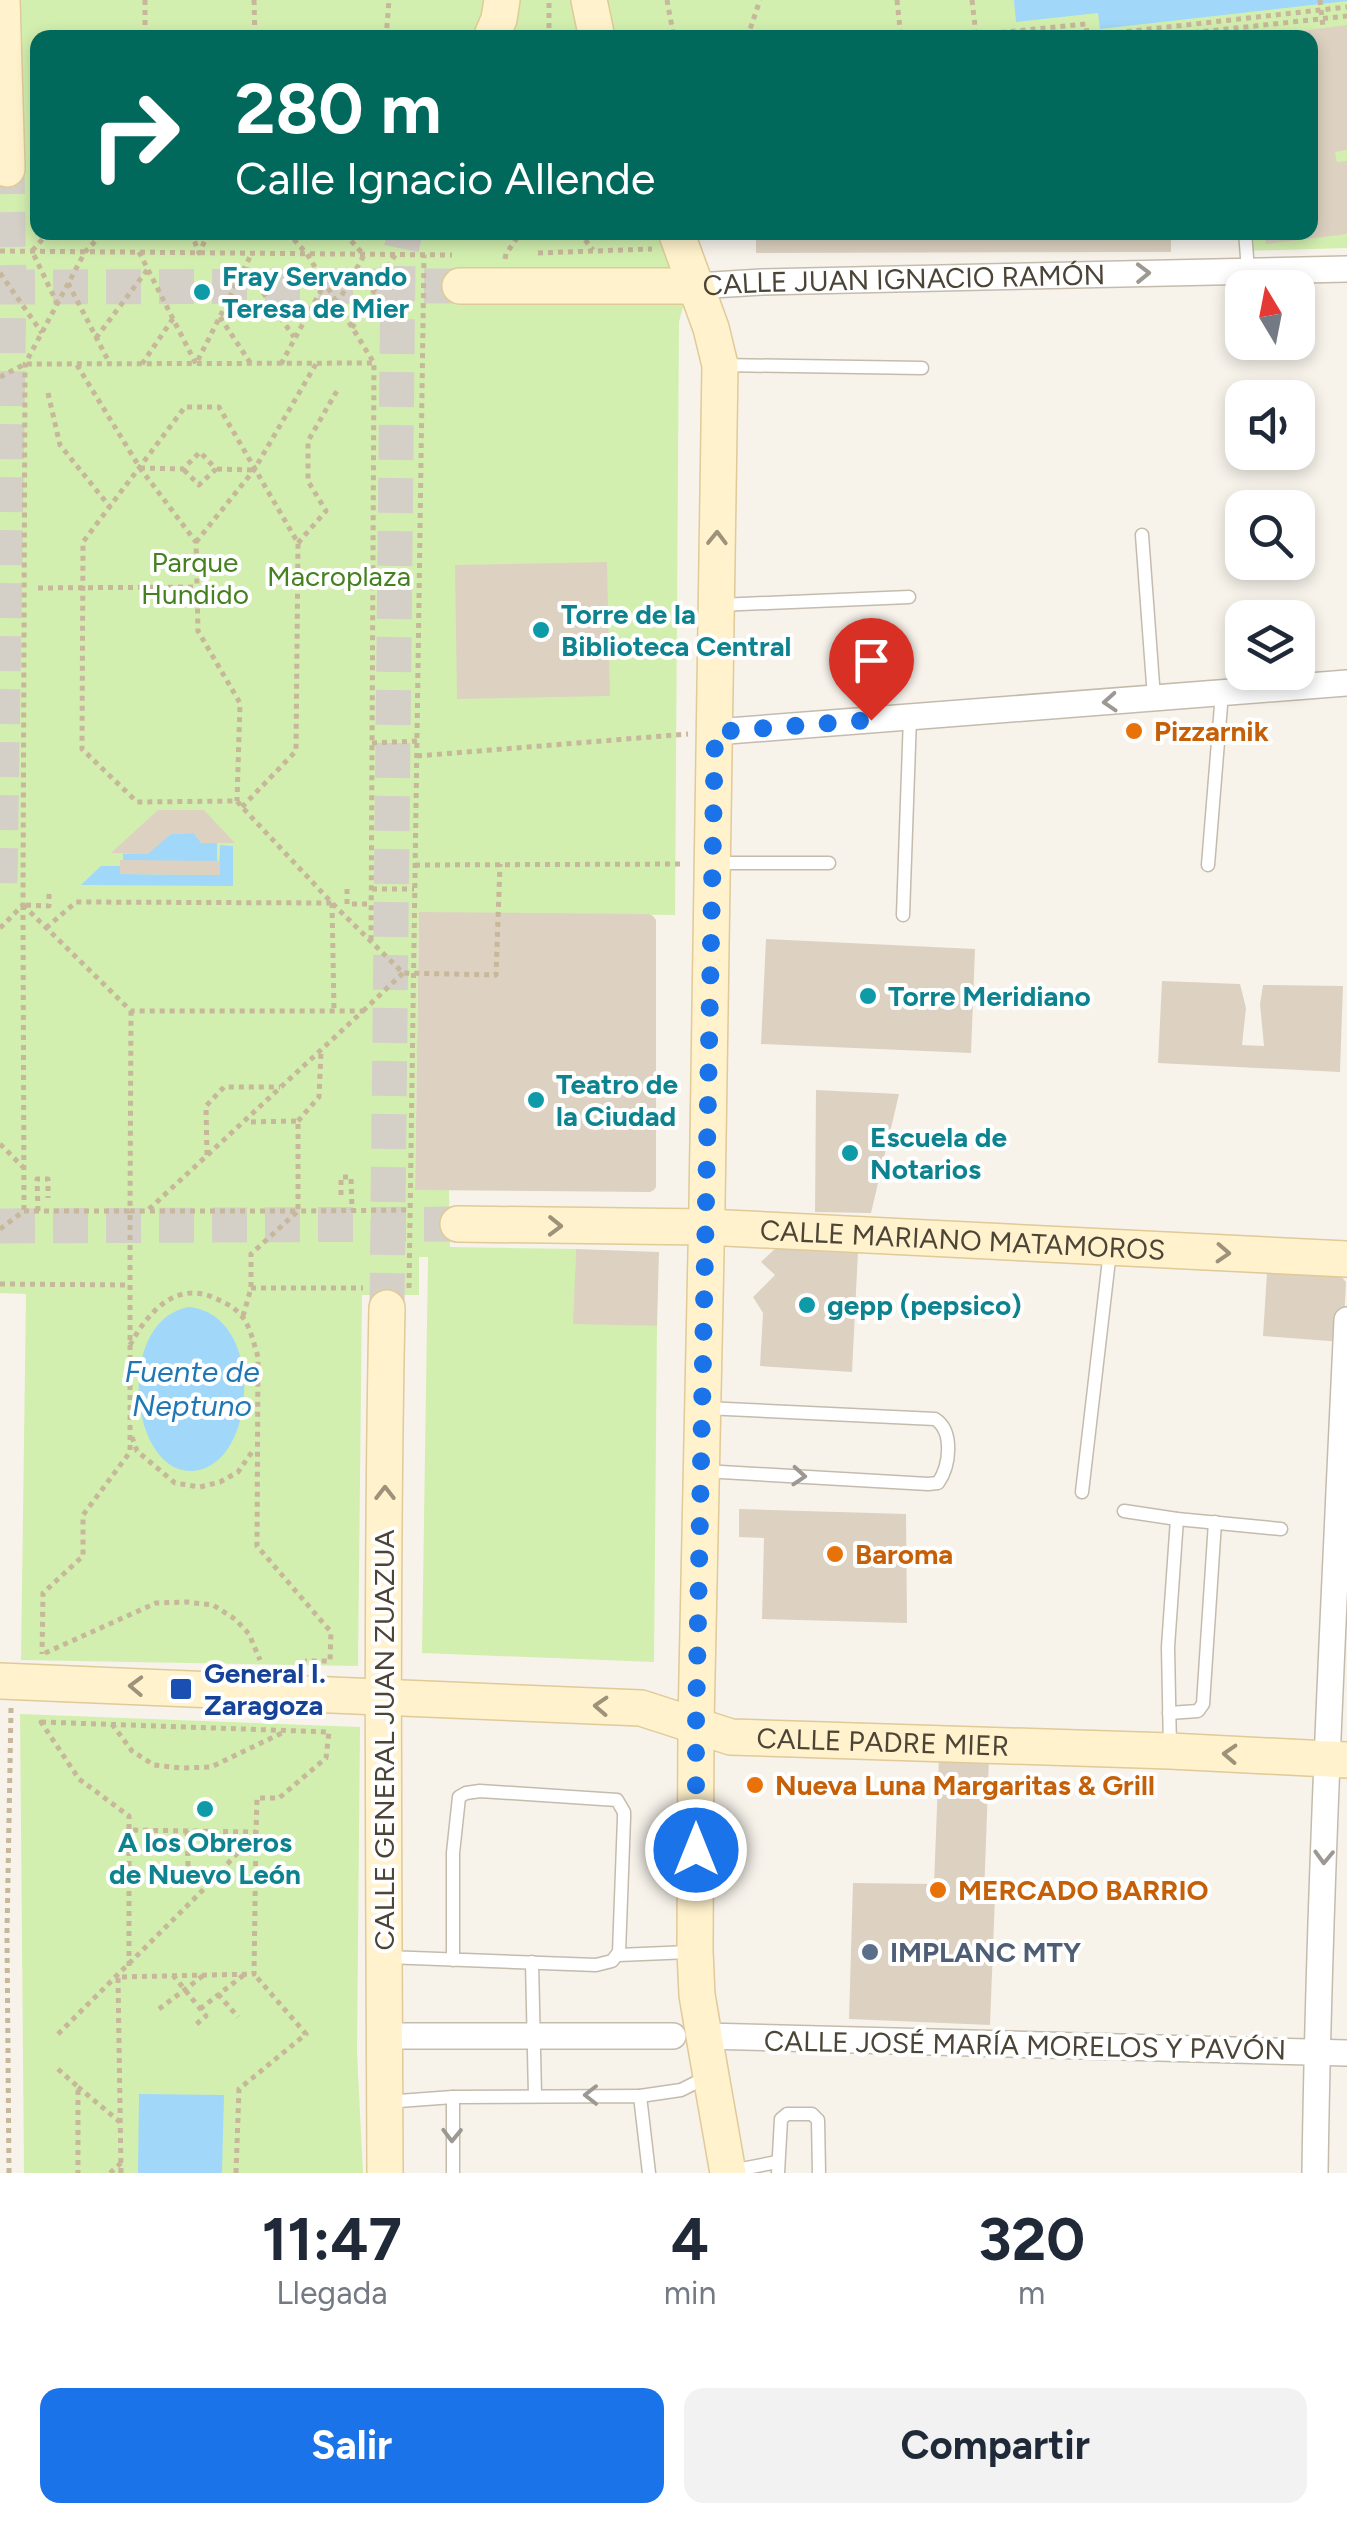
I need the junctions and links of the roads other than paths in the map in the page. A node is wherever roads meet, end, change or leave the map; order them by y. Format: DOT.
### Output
graph roads {
  1 [pos="2,0"];
  2 [pos="502,0"];
  3 [pos="589,0"];
  4 [pos="494,30"];
  5 [pos="595,30"];
  6 [pos="7,169"];
  7 [pos="678,240"];
  8 [pos="1246,240"];
  9 [pos="1248,270"];
  10 [pos="1315,270"];
  11 [pos="1347,270"];
  12 [pos="457,271"];
  13 [pos="1225,271"];
  14 [pos="696,286"];
  15 [pos="720,365"];
  16 [pos="922,368"];
  17 [pos="1142,535"];
  18 [pos="910,597"];
  19 [pos="716,605"];
  20 [pos="1347,684"];
  21 [pos="1222,693"];
  22 [pos="1154,698"];
  23 [pos="910,718"];
  24 [pos="715,732"];
  25 [pos="700,863"];
  26 [pos="829,863"];
  27 [pos="1208,864"];
  28 [pos="903,915"];
  29 [pos="458,1224"];
  30 [pos="706,1228"];
  31 [pos="1111,1248"];
  32 [pos="1347,1259"];
  33 [pos="388,1295"];
  34 [pos="1347,1320"];
  35 [pos="703,1408"];
  36 [pos="702,1471"];
  37 [pos="1082,1492"];
  38 [pos="1124,1511"];
  39 [pos="1177,1520"];
  40 [pos="1215,1522"];
  41 [pos="1280,1529"];
  42 [pos="6,1689"];
  43 [pos="384,1696"];
  44 [pos="1169,1712"];
  45 [pos="696,1724"];
  46 [pos="1170,1751"];
  47 [pos="1337,1760"];
  48 [pos="696,1952"];
  49 [pos="618,1955"];
  50 [pos="384,1957"];
  51 [pos="453,1960"];
  52 [pos="532,1962"];
  53 [pos="404,2036"];
  54 [pos="534,2036"];
  55 [pos="688,2036"];
  56 [pos="1316,2052"];
  57 [pos="1347,2053"];
  58 [pos="710,2075"];
  59 [pos="534,2095"];
  60 [pos="453,2096"];
  61 [pos="640,2096"];
  62 [pos="385,2102"];
  63 [pos="777,2168"];
  64 [pos="728,2172"];
  65 [pos="385,2173"];
  66 [pos="453,2173"];
  67 [pos="649,2173"];
  68 [pos="819,2173"];
  69 [pos="1315,2173"];
  1 -- 6 [label="street"];
  2 -- 4 [label="street"];
  3 -- 5 [label="street"];
  7 -- 14 [label="street"];
  8 -- 9 [label="lane"];
  10 -- 11 [label="street, CALLE JUAN IGNACIO RAMÓN"];
  12 -- 14 [label="street, CALLE JUAN IGNACIO RAMÓN"];
  14 -- 13 [label="street, CALLE JUAN IGNACIO RAMÓN, one-way"];
  14 -- 15 [label="street"];
  15 -- 16 [label="lane"];
  19 -- 15 [label="street, one-way"];
  17 -- 22 [label="lane"];
  18 -- 19 [label="lane"];
  19 -- 24 [label="street"];
  20 -- 21 [label="street"];
  21 -- 22 [label="street"];
  21 -- 27 [label="lane"];
  22 -- 23 [label="street, one-way"];
  23 -- 24 [label="street"];
  23 -- 28 [label="lane"];
  24 -- 25 [label="street"];
  25 -- 26 [label="lane"];
  25 -- 30 [label="street"];
  29 -- 30 [label="street, CALLE MARIANO MATAMOROS, one-way"];
  30 -- 31 [label="street, CALLE MARIANO MATAMOROS"];
  30 -- 35 [label="street"];
  31 -- 32 [label="street, CALLE MARIANO MATAMOROS, one-way"];
  31 -- 37 [label="lane"];
  43 -- 33 [label="street, CALLE GENERAL JUAN ZUAZUA, one-way"];
  34 -- 47 [label="street"];
  35 -- 36 [label="street"];
  36 -- 35 [label="lane, one-way"];
  36 -- 45 [label="street"];
  38 -- 39 [label="lane"];
  39 -- 40 [label="lane"];
  39 -- 44 [label="lane"];
  40 -- 41 [label="lane"];
  40 -- 44 [label="lane"];
  43 -- 42 [label="street, CALLE PADRE MIER, one-way"];
  45 -- 43 [label="street, CALLE PADRE MIER, one-way"];
  43 -- 50 [label="street, CALLE GENERAL JUAN ZUAZUA"];
  44 -- 46 [label="lane"];
  45 -- 46 [label="street, CALLE PADRE MIER"];
  45 -- 48 [label="street"];
  47 -- 46 [label="street, CALLE PADRE MIER, one-way"];
  47 -- 56 [label="street, one-way"];
  48 -- 49 [label="lane"];
  48 -- 55 [label="street"];
  49 -- 51 [label="lane"];
  49 -- 52 [label="lane"];
  50 -- 51 [label="lane"];
  50 -- 62 [label="street, CALLE GENERAL JUAN ZUAZUA"];
  51 -- 52 [label="lane"];
  52 -- 54 [label="lane"];
  53 -- 54 [label="street, CALLE JOSÉ MARÍA MORELOS Y PAVÓN"];
  54 -- 55 [label="street, CALLE JOSÉ MARÍA MORELOS Y PAVÓN"];
  54 -- 59 [label="lane"];
  55 -- 56 [label="street, CALLE JOSÉ MARÍA MORELOS Y PAVÓN"];
  55 -- 58 [label="street"];
  56 -- 57 [label="street, CALLE JOSÉ MARÍA MORELOS Y PAVÓN"];
  56 -- 69 [label="street"];
  58 -- 61 [label="lane"];
  58 -- 64 [label="street"];
  59 -- 60 [label="lane"];
  61 -- 59 [label="lane, one-way"];
  60 -- 62 [label="lane"];
  60 -- 66 [label="lane, one-way"];
  61 -- 67 [label="lane"];
  62 -- 65 [label="street, CALLE GENERAL JUAN ZUAZUA"];
  63 -- 64 [label="lane"];
  63 -- 68 [label="lane"];
}
